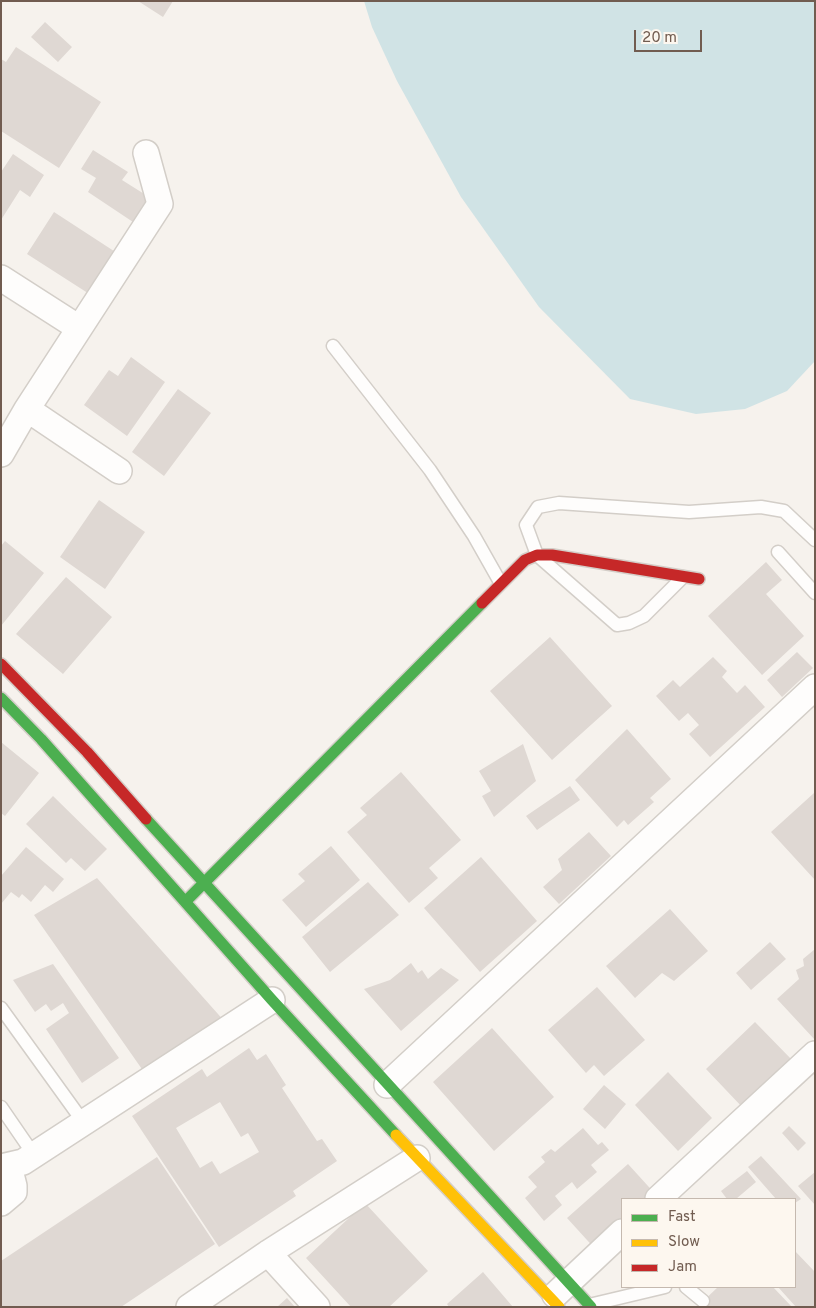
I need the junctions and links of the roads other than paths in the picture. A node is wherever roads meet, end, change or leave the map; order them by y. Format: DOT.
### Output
graph roads {
  1 [pos="146,153"];
  2 [pos="1,278"];
  3 [pos="79,328"];
  4 [pos="333,346"];
  5 [pos="27,408"];
  6 [pos="1,454"];
  7 [pos="119,470"];
  8 [pos="815,540"];
  9 [pos="778,552"];
  10 [pos="537,555"];
  11 [pos="683,576"];
  12 [pos="699,579"];
  13 [pos="500,582"];
  14 [pos="815,593"];
  15 [pos="1,664"];
  16 [pos="815,688"];
  17 [pos="1,698"];
  18 [pos="203,882"];
  19 [pos="185,902"];
  20 [pos="272,1000"];
  21 [pos="1,1008"];
  22 [pos="815,1054"];
  23 [pos="387,1085"];
  24 [pos="1,1107"];
  25 [pos="84,1123"];
  26 [pos="34,1155"];
  27 [pos="417,1158"];
  28 [pos="5,1166"];
  29 [pos="659,1198"];
  30 [pos="1,1203"];
  31 [pos="621,1233"];
  32 [pos="268,1253"];
  33 [pos="661,1288"];
  34 [pos="687,1288"];
  35 [pos="560,1296"];
  36 [pos="703,1301"];
  37 [pos="590,1306"];
  38 [pos="188,1307"];
  39 [pos="317,1307"];
  1 -- 3 [label="street"];
  2 -- 3 [label="street"];
  3 -- 5 [label="street"];
  4 -- 13 [label="lane"];
  5 -- 6 [label="street"];
  5 -- 7 [label="street"];
  8 -- 10 [label="lane"];
  9 -- 14 [label="lane"];
  10 -- 11 [label="main road"];
  10 -- 11 [label="lane"];
  10 -- 13 [label="main road"];
  11 -- 12 [label="main road"];
  13 -- 18 [label="main road"];
  15 -- 18 [label="main road"];
  16 -- 23 [label="street"];
  17 -- 19 [label="main road"];
  18 -- 19 [label="main road"];
  18 -- 23 [label="main road"];
  19 -- 20 [label="main road"];
  20 -- 25 [label="street"];
  20 -- 27 [label="main road"];
  21 -- 25 [label="lane"];
  22 -- 29 [label="street"];
  23 -- 35 [label="main road"];
  24 -- 26 [label="lane"];
  25 -- 26 [label="street"];
  26 -- 28 [label="street"];
  27 -- 32 [label="street"];
  27 -- 35 [label="main road"];
  28 -- 30 [label="street"];
  31 -- 35 [label="street"];
  32 -- 38 [label="street"];
  32 -- 39 [label="street"];
  33 -- 37 [label="lane"];
  34 -- 36 [label="lane"];
  35 -- 37 [label="main road"];
}
